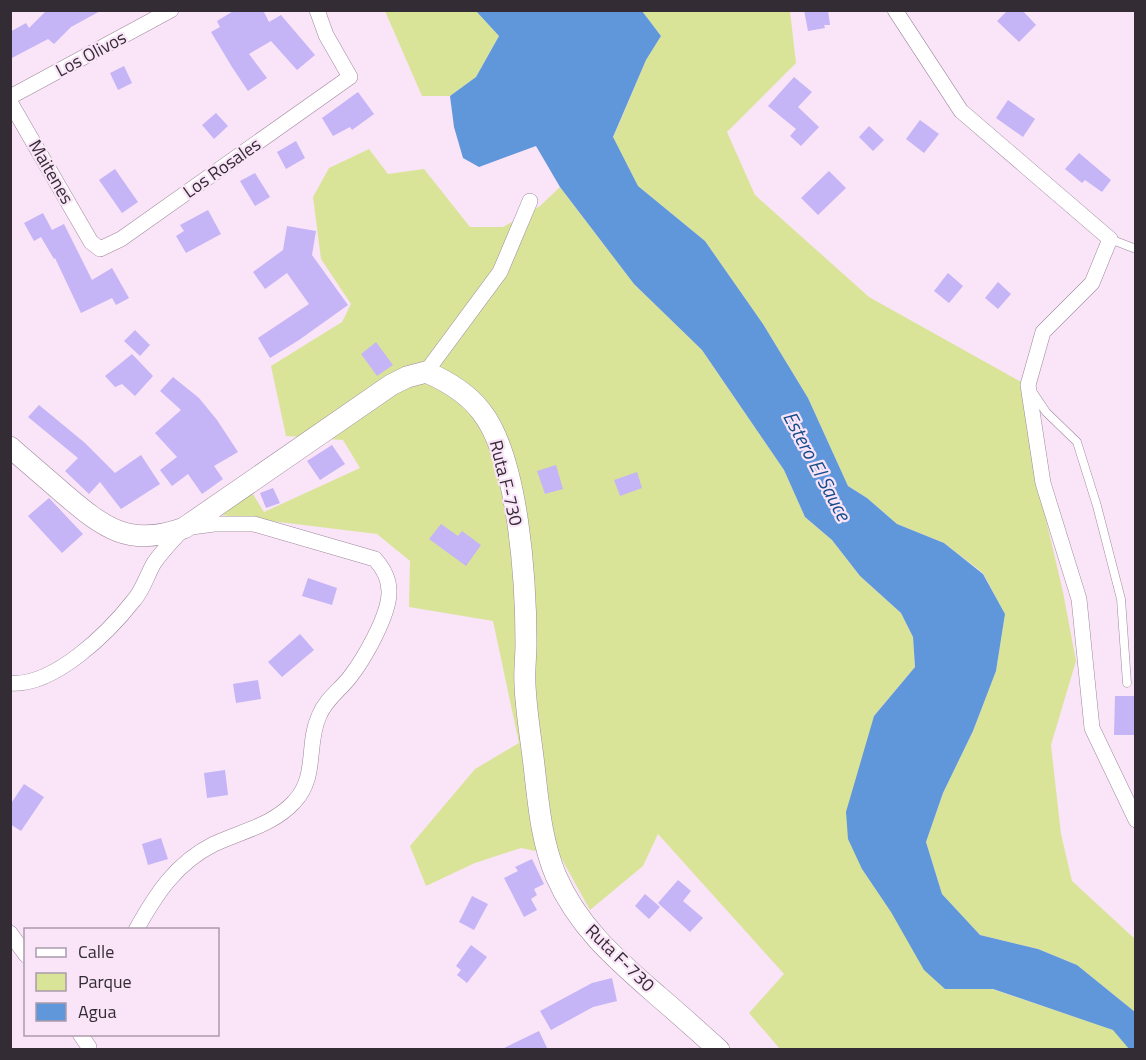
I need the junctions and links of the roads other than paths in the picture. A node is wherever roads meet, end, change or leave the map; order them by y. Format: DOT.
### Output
graph roads {
  1 [pos="171,10"];
  2 [pos="317,10"];
  3 [pos="895,10"];
  4 [pos="10,97"];
  5 [pos="10,102"];
  6 [pos="530,201"];
  7 [pos="1110,239"];
  8 [pos="91,242"];
  9 [pos="1136,249"];
  10 [pos="426,372"];
  11 [pos="1028,386"];
  12 [pos="10,447"];
  13 [pos="184,528"];
  14 [pos="10,683"];
  15 [pos="1127,683"];
  16 [pos="1136,820"];
  17 [pos="137,928"];
  18 [pos="10,933"];
  19 [pos="24,951"];
  20 [pos="719,1050"];
  1 -- 4 [label="street, Los Olivos"];
  2 -- 8 [label="street, Los Rosales"];
  3 -- 7 [label="street"];
  5 -- 8 [label="street, Maitenes"];
  6 -- 10 [label="street"];
  7 -- 9 [label="lane"];
  7 -- 11 [label="street"];
  10 -- 13 [label="street"];
  10 -- 20 [label="street, Ruta F-730"];
  11 -- 15 [label="lane"];
  11 -- 16 [label="street"];
  12 -- 13 [label="street"];
  13 -- 14 [label="street"];
  13 -- 17 [label="street"];
  18 -- 19 [label="street"];
}
